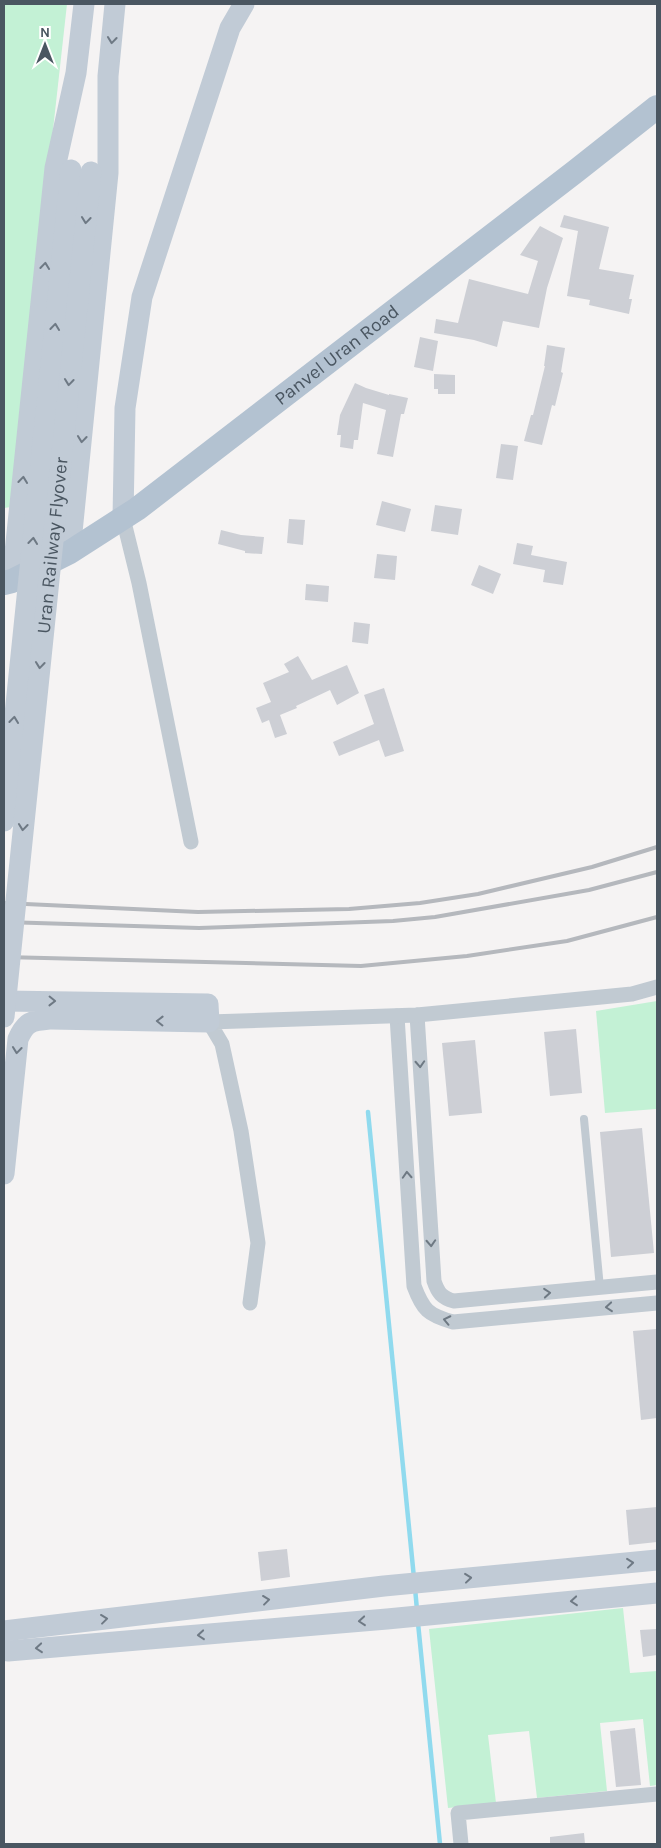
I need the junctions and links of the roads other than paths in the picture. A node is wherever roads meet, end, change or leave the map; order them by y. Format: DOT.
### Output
graph roads {
  1 [pos="84,4"];
  2 [pos="115,4"];
  3 [pos="244,4"];
  4 [pos="76,73"];
  5 [pos="108,76"];
  6 [pos="657,107"];
  7 [pos="81,171"];
  8 [pos="124,518"];
  9 [pos="70,552"];
  10 [pos="8,582"];
  11 [pos="4,821"];
  12 [pos="191,842"];
  13 [pos="657,987"];
  14 [pos="4,1001"];
  15 [pos="209,1013"];
  16 [pos="417,1015"];
  17 [pos="397,1016"];
  18 [pos="4,1017"];
  19 [pos="584,1119"];
  20 [pos="4,1174"];
  21 [pos="657,1282"];
  22 [pos="600,1288"];
  23 [pos="250,1303"];
  24 [pos="657,1303"];
  25 [pos="657,1560"];
  26 [pos="657,1593"];
  27 [pos="4,1631"];
  28 [pos="4,1649"];
  29 [pos="657,1794"];
  30 [pos="461,1844"];
  1 -- 4 [label="main road"];
  2 -- 5 [label="main road, one-way"];
  3 -- 8 [label="main road"];
  4 -- 7 [label="main road, Uran Railway Flyover"];
  10 -- 4 [label="main road, one-way"];
  5 -- 7 [label="main road, Uran Railway Flyover"];
  5 -- 9 [label="main road, one-way"];
  6 -- 8 [label="main road, Panvel Uran Road"];
  11 -- 7 [label="main road, Uran Railway Flyover, one-way, bridge"];
  7 -- 18 [label="main road, Uran Railway Flyover, one-way, bridge"];
  8 -- 9 [label="main road, Panvel Uran Road"];
  8 -- 12 [label="street"];
  9 -- 10 [label="main road, Panvel Uran Road"];
  13 -- 16 [label="street"];
  14 -- 15 [label="main road, one-way"];
  15 -- 17 [label="street"];
  15 -- 20 [label="main road, one-way"];
  15 -- 23 [label="street"];
  16 -- 17 [label="street"];
  16 -- 22 [label="street, one-way"];
  24 -- 17 [label="street, one-way"];
  19 -- 22 [label="lane"];
  21 -- 22 [label="street"];
  27 -- 25 [label="main road, one-way"];
  26 -- 28 [label="main road, one-way"];
  29 -- 30 [label="street"];
}
